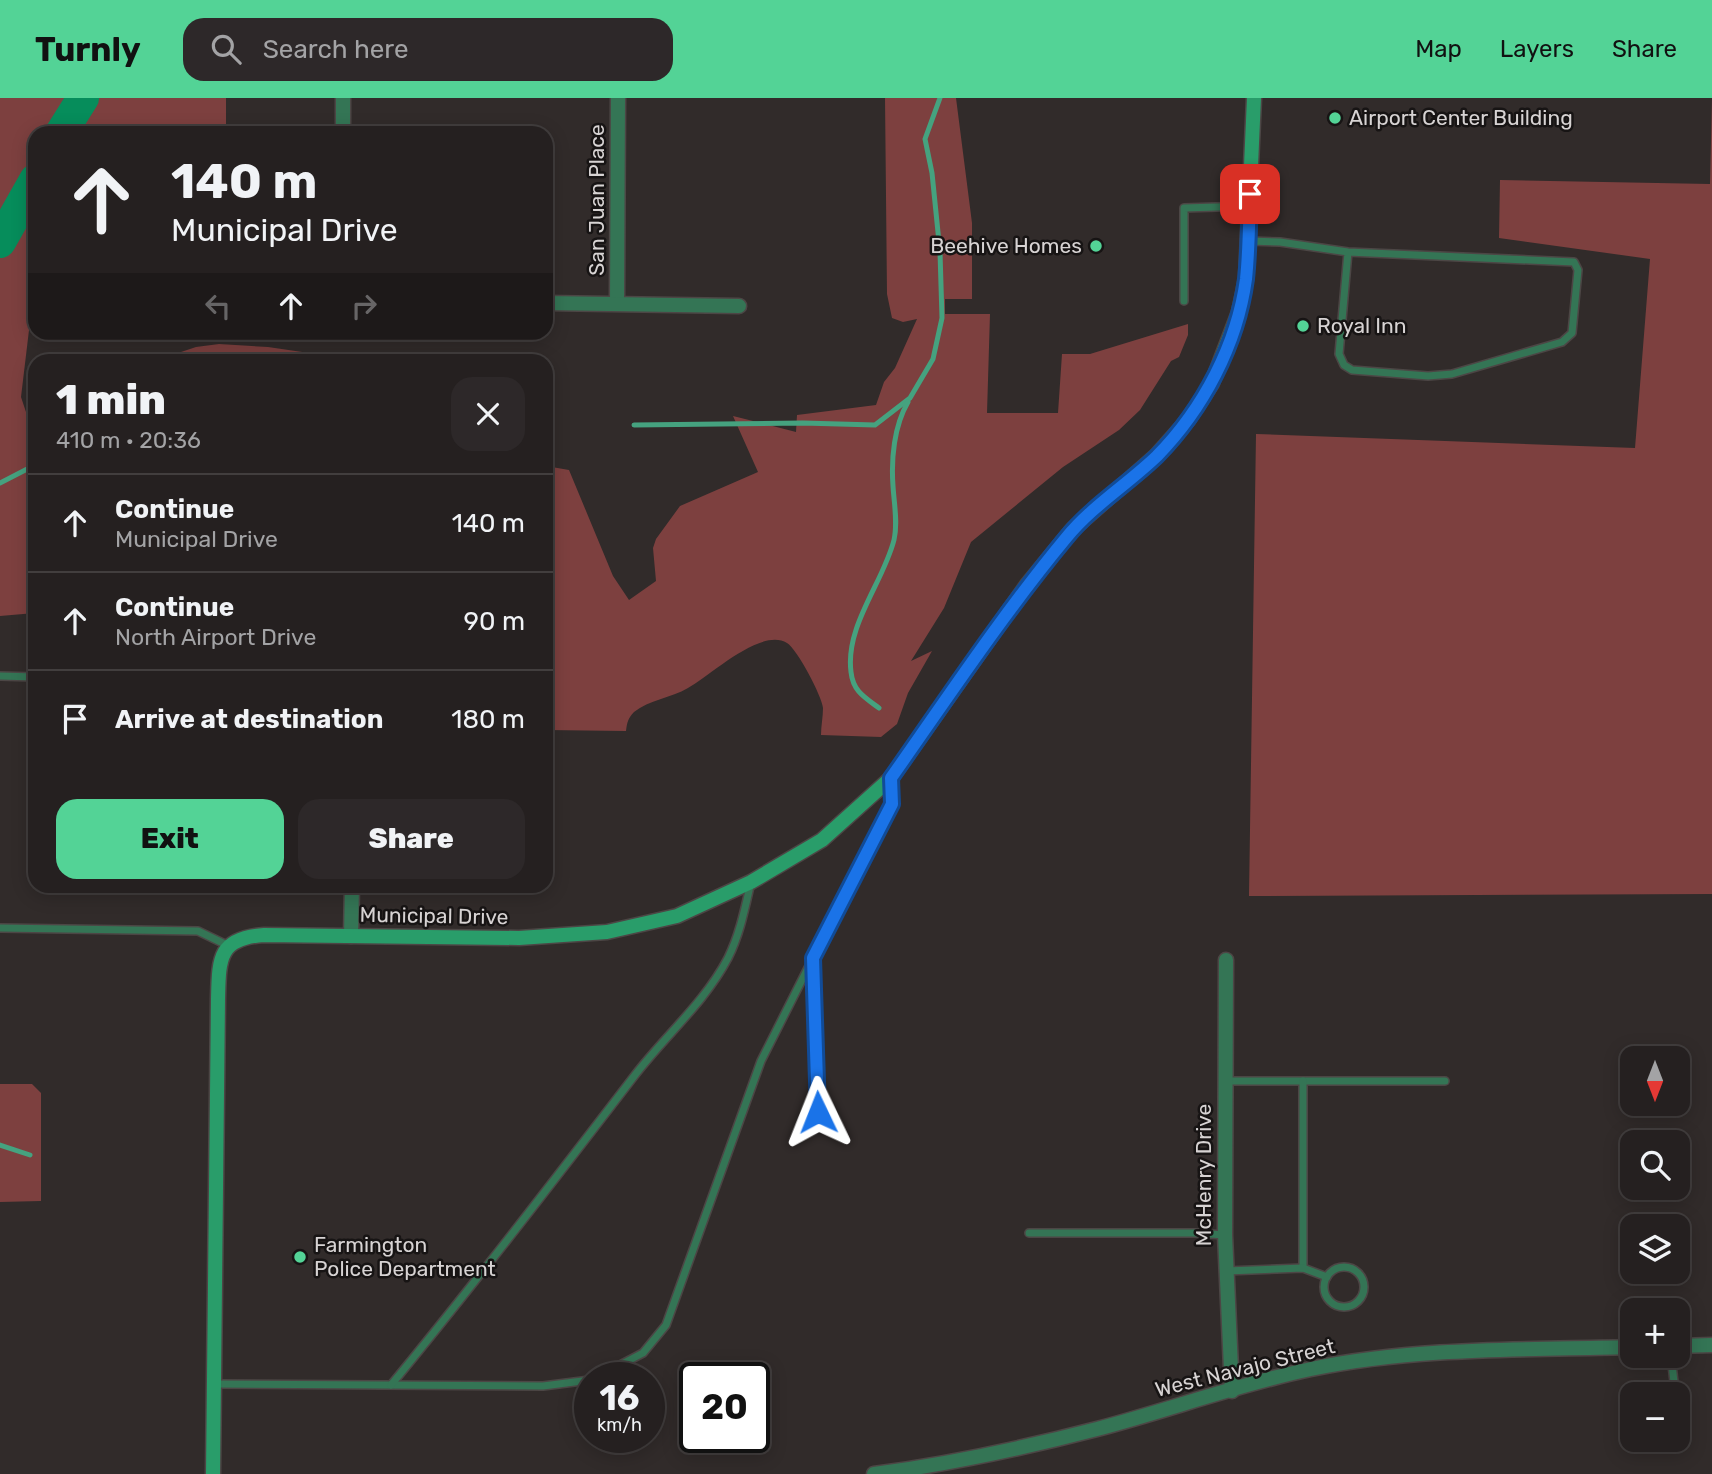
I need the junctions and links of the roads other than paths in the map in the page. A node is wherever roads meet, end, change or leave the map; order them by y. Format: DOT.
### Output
graph roads {
  1 [pos="343,98"];
  2 [pos="618,98"];
  3 [pos="1254,98"];
  4 [pos="343,126"];
  5 [pos="1250,206"];
  6 [pos="1249,241"];
  7 [pos="1348,252"];
  8 [pos="1184,301"];
  9 [pos="617,302"];
  10 [pos="553,303"];
  11 [pos="739,306"];
  12 [pos="0,676"];
  13 [pos="28,677"];
  14 [pos="891,778"];
  15 [pos="751,881"];
  16 [pos="352,893"];
  17 [pos="0,928"];
  18 [pos="351,936"];
  19 [pos="229,946"];
  20 [pos="813,958"];
  21 [pos="1226,960"];
  22 [pos="1224,1081"];
  23 [pos="1303,1081"];
  24 [pos="1445,1082"];
  25 [pos="818,1112"];
  26 [pos="1029,1233"];
  27 [pos="1225,1235"];
  28 [pos="1303,1268"];
  29 [pos="1226,1271"];
  30 [pos="1327,1277"];
  31 [pos="1712,1345"];
  32 [pos="1690,1346"];
  33 [pos="1620,1347"];
  34 [pos="626,1362"];
  35 [pos="1672,1368"];
  36 [pos="574,1382"];
  37 [pos="1674,1382"];
  38 [pos="213,1384"];
  39 [pos="391,1385"];
  40 [pos="1232,1391"];
  41 [pos="213,1474"];
  42 [pos="874,1474"];
  1 -- 4 [label="street"];
  2 -- 9 [label="street, San Juan Place"];
  3 -- 5 [label="main road, Municipal Drive"];
  5 -- 6 [label="main road, Municipal Drive"];
  5 -- 8 [label="lane"];
  6 -- 7 [label="lane"];
  6 -- 14 [label="main road, Municipal Drive"];
  7 -- 7 [label="lane"];
  9 -- 10 [label="street"];
  9 -- 11 [label="street"];
  12 -- 13 [label="lane"];
  14 -- 15 [label="main road, Municipal Drive"];
  14 -- 20 [label="lane"];
  15 -- 18 [label="main road, Municipal Drive"];
  15 -- 39 [label="lane"];
  16 -- 18 [label="street"];
  17 -- 19 [label="lane"];
  18 -- 19 [label="main road, Municipal Drive"];
  19 -- 38 [label="main road"];
  20 -- 25 [label="lane"];
  20 -- 34 [label="lane"];
  21 -- 22 [label="street, McHenry Drive"];
  22 -- 23 [label="lane"];
  22 -- 27 [label="street, McHenry Drive"];
  23 -- 24 [label="lane"];
  23 -- 28 [label="lane"];
  26 -- 27 [label="lane"];
  27 -- 29 [label="street, McHenry Drive"];
  28 -- 29 [label="lane"];
  28 -- 30 [label="lane"];
  29 -- 40 [label="street, McHenry Drive"];
  30 -- 30 [label="lane"];
  31 -- 32 [label="street"];
  33 -- 40 [label="street, West Navajo Street"];
  35 -- 37 [label="lane"];
  36 -- 39 [label="lane"];
  38 -- 39 [label="lane"];
  38 -- 41 [label="main road"];
  40 -- 42 [label="street, West Navajo Street"];
}
